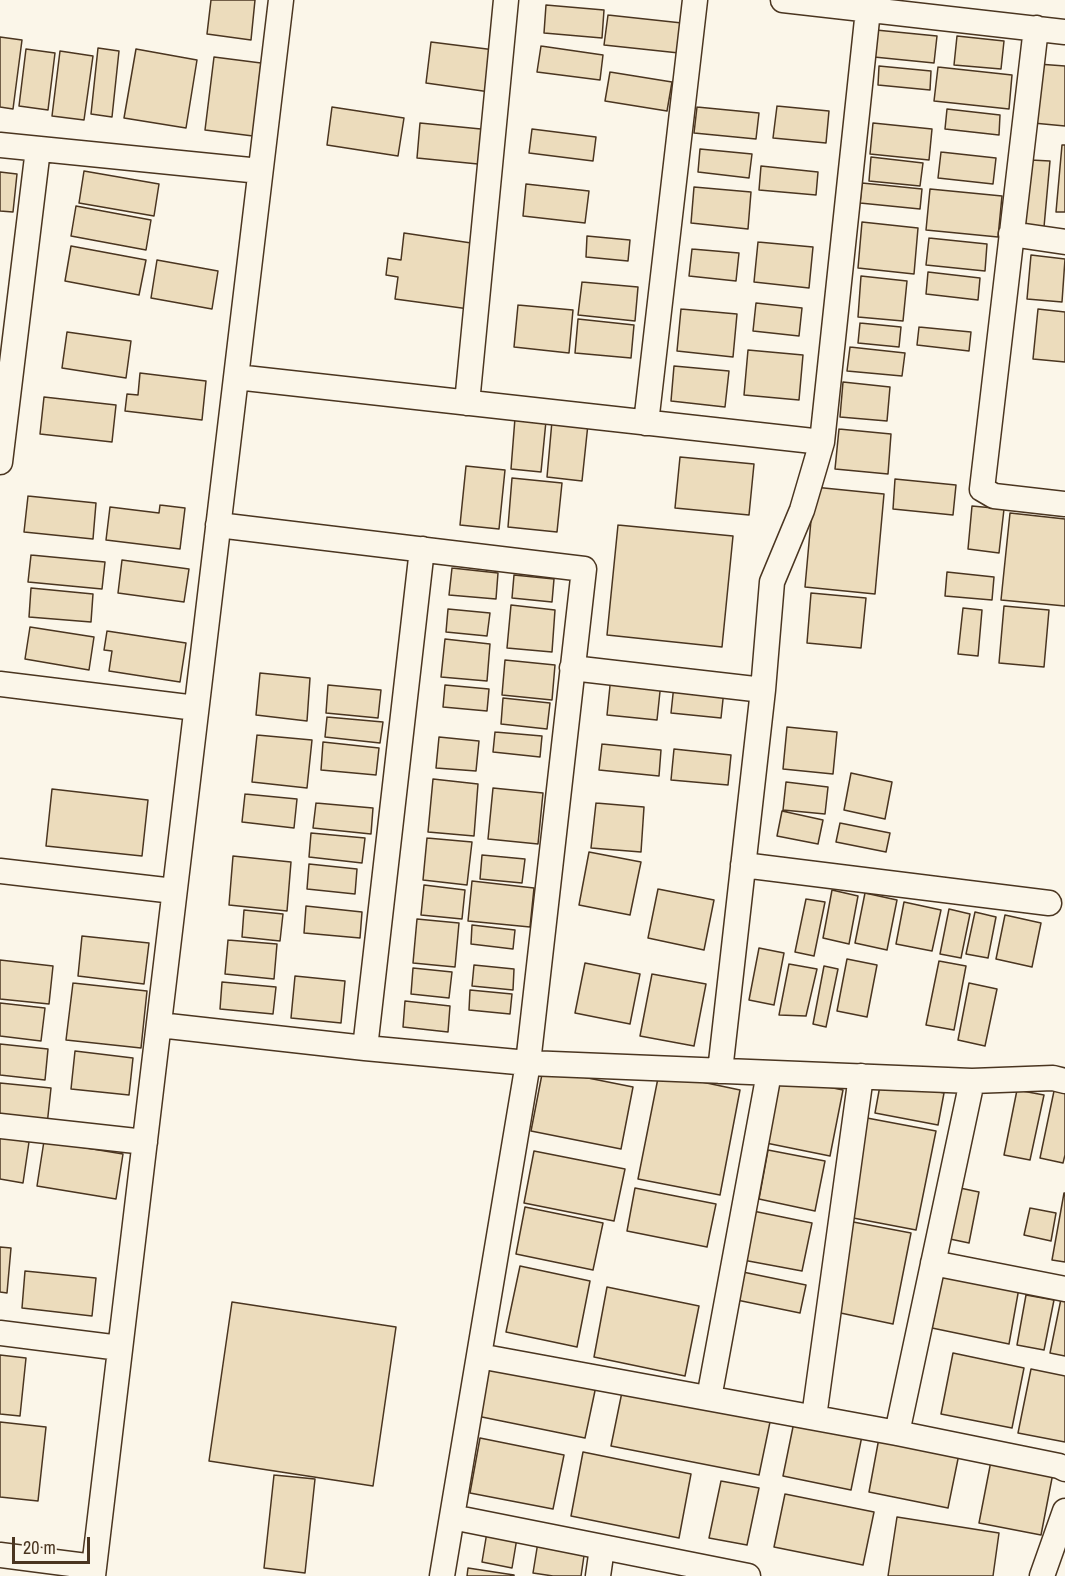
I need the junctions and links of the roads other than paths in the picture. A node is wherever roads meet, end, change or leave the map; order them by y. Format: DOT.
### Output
graph roads {
  1 [pos="281,0"];
  2 [pos="506,0"];
  3 [pos="695,0"];
  4 [pos="783,0"];
  5 [pos="868,9"];
  6 [pos="1036,28"];
  7 [pos="1065,32"];
  8 [pos="0,145"];
  9 [pos="38,149"];
  10 [pos="260,171"];
  11 [pos="1011,234"];
  12 [pos="1065,242"];
  13 [pos="236,377"];
  14 [pos="467,403"];
  15 [pos="646,423"];
  16 [pos="822,442"];
  17 [pos="0,462"];
  18 [pos="1065,504"];
  19 [pos="218,525"];
  20 [pos="422,549"];
  21 [pos="572,668"];
  22 [pos="0,684"];
  23 [pos="763,690"];
  24 [pos="196,708"];
  25 [pos="743,865"];
  26 [pos="0,871"];
  27 [pos="174,891"];
  28 [pos="1049,903"];
  29 [pos="159,1024"];
  30 [pos="365,1048"];
  31 [pos="528,1063"];
  32 [pos="720,1071"];
  33 [pos="769,1073"];
  34 [pos="861,1076"];
  35 [pos="972,1081"];
  36 [pos="1065,1081"];
  37 [pos="0,1126"];
  38 [pos="145,1142"];
  39 [pos="933,1263"];
  40 [pos="1065,1289"];
  41 [pos="0,1333"];
  42 [pos="120,1348"];
  43 [pos="479,1356"];
  44 [pos="710,1398"];
  45 [pos="814,1418"];
  46 [pos="897,1433"];
  47 [pos="1065,1469"];
  48 [pos="1065,1511"];
  49 [pos="452,1518"];
  50 [pos="602,1548"];
  51 [pos="0,1555"];
  52 [pos="94,1571"];
  53 [pos="442,1576"];
  54 [pos="598,1576"];
  55 [pos="748,1576"];
  56 [pos="1041,1576"];
  1 -- 10 [label="street"];
  2 -- 14 [label="street"];
  3 -- 15 [label="street"];
  4 -- 5 [label="street"];
  5 -- 6 [label="street"];
  5 -- 16 [label="street"];
  6 -- 7 [label="street"];
  6 -- 11 [label="street"];
  8 -- 9 [label="street"];
  9 -- 10 [label="street"];
  9 -- 17 [label="street"];
  10 -- 13 [label="street"];
  11 -- 12 [label="street"];
  11 -- 18 [label="street"];
  13 -- 14 [label="street"];
  13 -- 19 [label="street"];
  14 -- 15 [label="street"];
  15 -- 16 [label="street"];
  16 -- 23 [label="street"];
  19 -- 20 [label="street"];
  19 -- 24 [label="street"];
  20 -- 21 [label="street"];
  20 -- 30 [label="street"];
  21 -- 23 [label="street"];
  21 -- 31 [label="street"];
  22 -- 24 [label="street"];
  23 -- 25 [label="street"];
  24 -- 27 [label="street"];
  25 -- 28 [label="street"];
  25 -- 32 [label="street"];
  26 -- 27 [label="street"];
  27 -- 29 [label="street"];
  29 -- 30 [label="street"];
  29 -- 38 [label="street"];
  30 -- 31 [label="street"];
  31 -- 32 [label="street"];
  31 -- 43 [label="street"];
  32 -- 33 [label="street"];
  33 -- 34 [label="street"];
  33 -- 44 [label="street"];
  34 -- 35 [label="street"];
  34 -- 45 [label="street"];
  35 -- 36 [label="street"];
  35 -- 39 [label="street"];
  37 -- 38 [label="street"];
  38 -- 42 [label="street"];
  39 -- 40 [label="street"];
  39 -- 46 [label="street"];
  41 -- 42 [label="street"];
  42 -- 52 [label="street"];
  43 -- 44 [label="street"];
  43 -- 49 [label="street"];
  44 -- 45 [label="street"];
  45 -- 46 [label="street"];
  46 -- 47 [label="street"];
  48 -- 56 [label="street"];
  49 -- 50 [label="street"];
  49 -- 53 [label="street"];
  50 -- 54 [label="street"];
  50 -- 55 [label="street"];
  51 -- 52 [label="street"];
}
